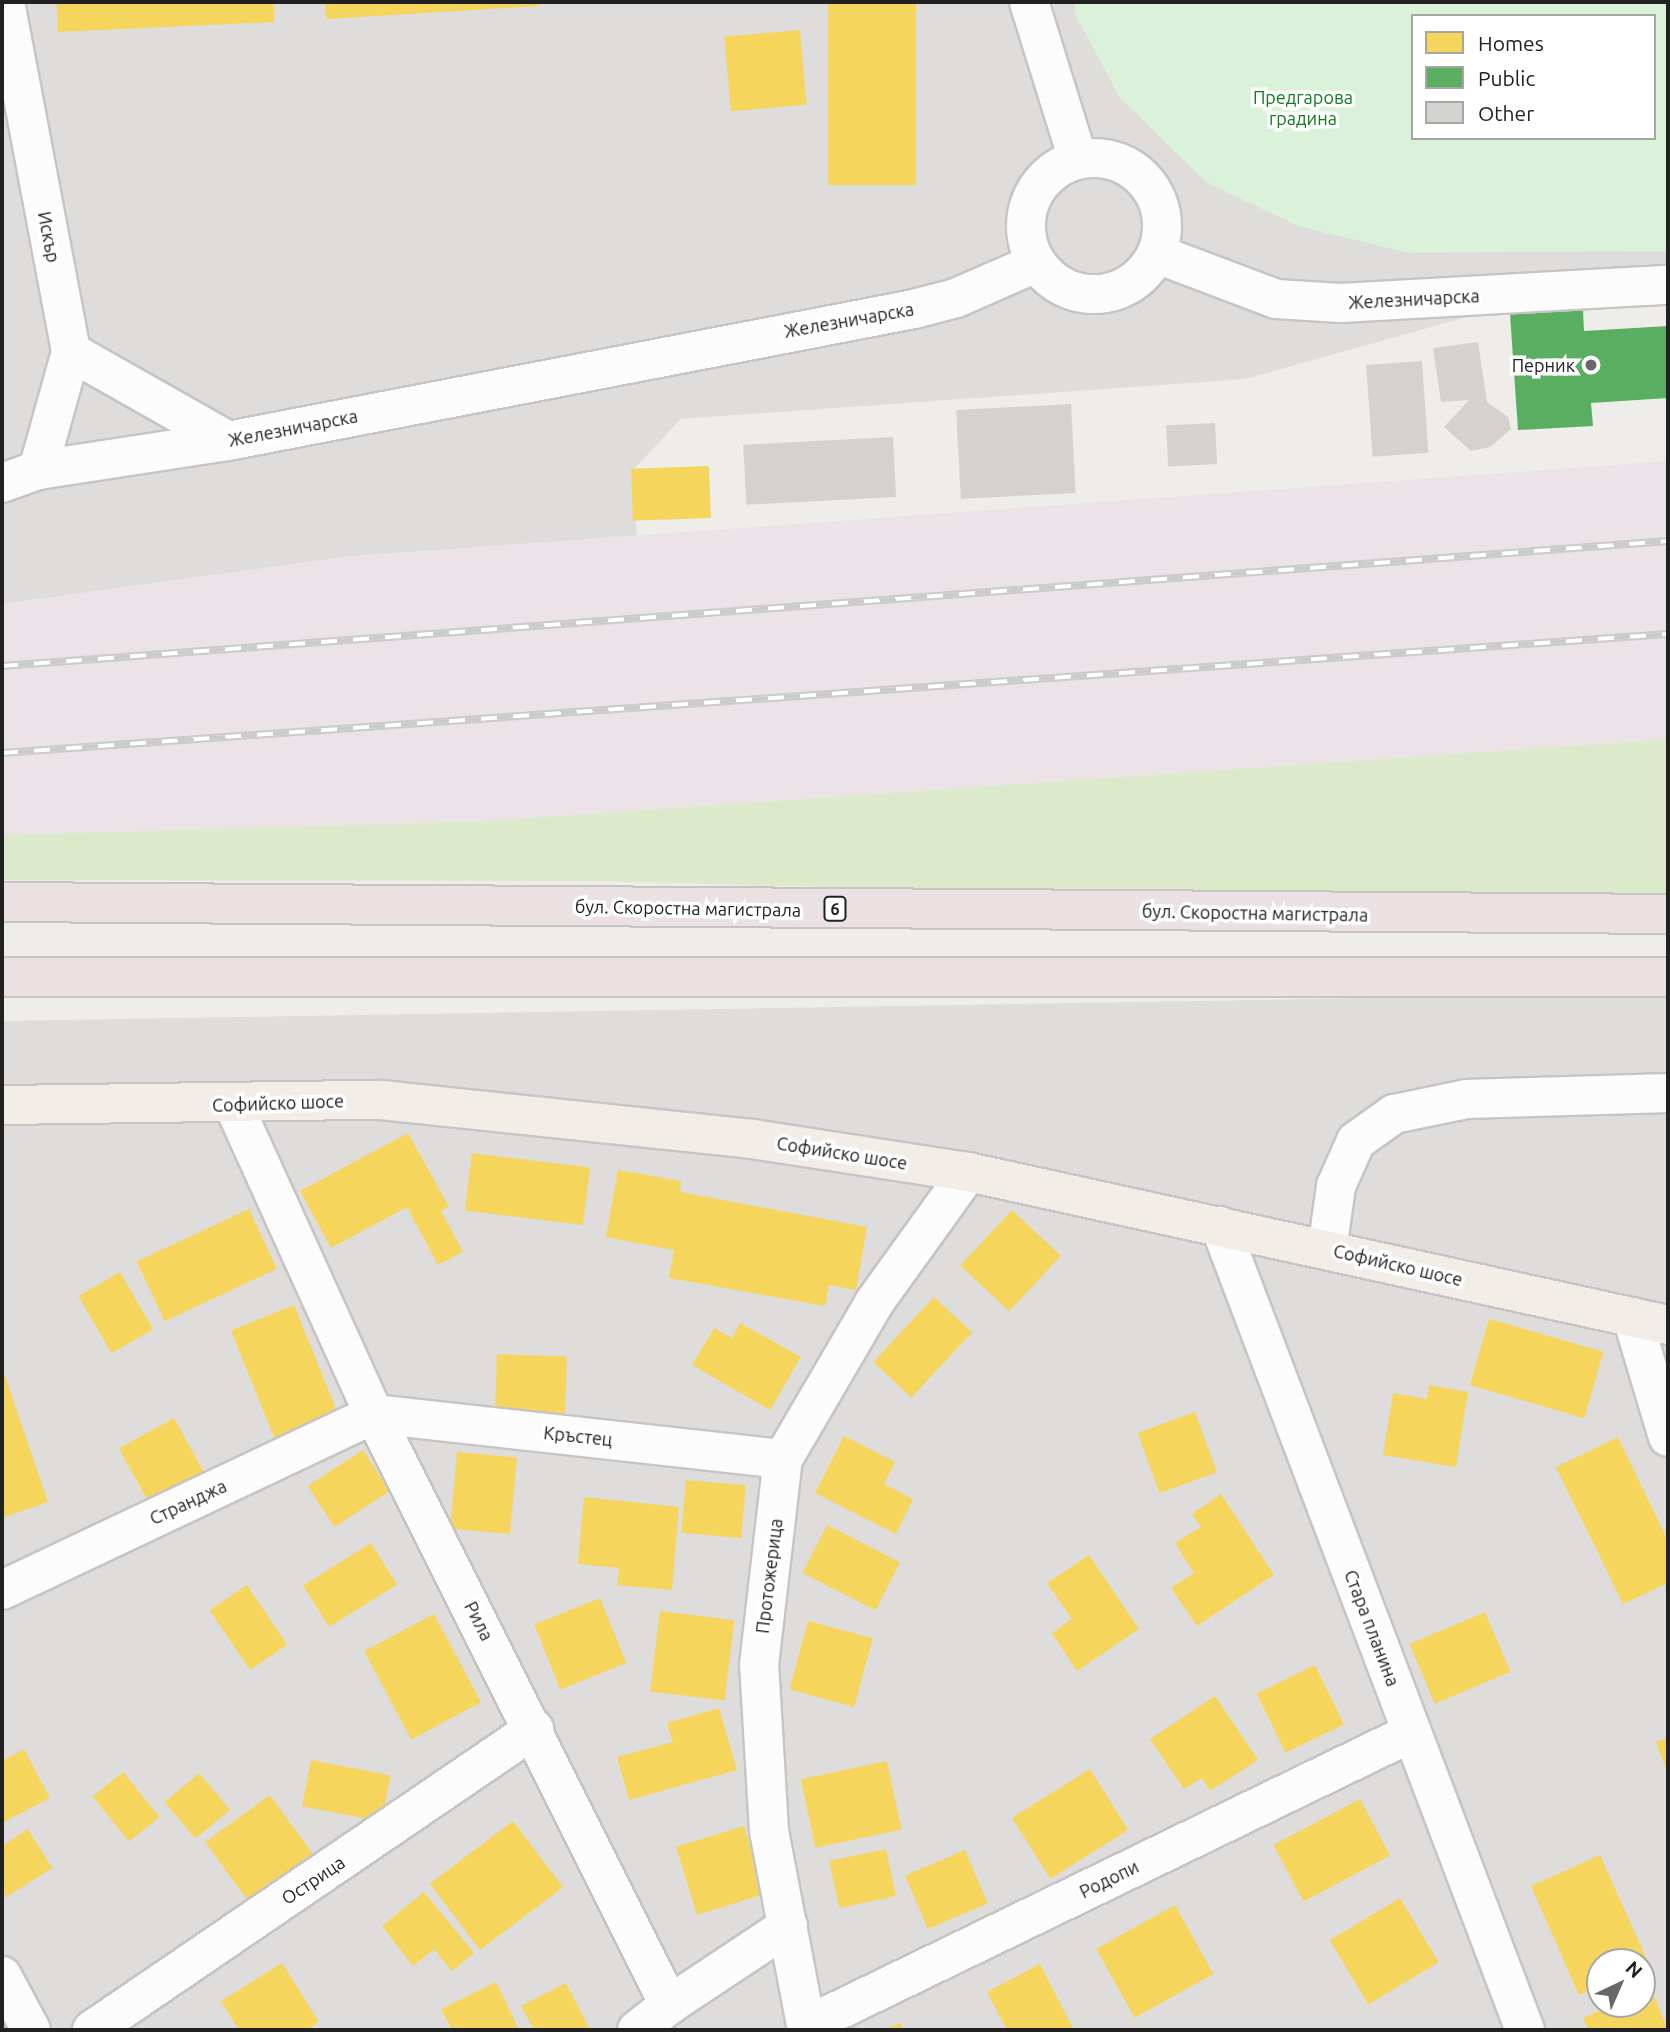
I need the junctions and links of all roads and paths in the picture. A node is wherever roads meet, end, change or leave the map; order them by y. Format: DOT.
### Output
graph roads {
  1 [pos="5,2"];
  2 [pos="1029,2"];
  3 [pos="1078,159"];
  4 [pos="1157,254"];
  5 [pos="1036,262"];
  6 [pos="1668,285"];
  7 [pos="71,352"];
  8 [pos="228,441"];
  9 [pos="38,470"];
  10 [pos="2,483"];
  11 [pos="2,902"];
  12 [pos="1668,914"];
  13 [pos="2,977"];
  14 [pos="1668,977"];
  15 [pos="1668,1093"];
  16 [pos="2,1105"];
  17 [pos="234,1105"];
  18 [pos="968,1172"];
  19 [pos="1220,1226"];
  20 [pos="1327,1250"];
  21 [pos="1632,1317"];
  22 [pos="1668,1325"];
  23 [pos="374,1414"];
  24 [pos="1668,1437"];
  25 [pos="783,1459"];
  26 [pos="2,1590"];
  27 [pos="534,1730"];
  28 [pos="1411,1733"];
  29 [pos="788,1926"];
  30 [pos="2,1976"];
  31 [pos="669,2005"];
  32 [pos="808,2028"];
  33 [pos="31,2030"];
  34 [pos="92,2030"];
  35 [pos="637,2030"];
  36 [pos="1525,2030"];
  1 -- 7 [label="street, Искър"];
  2 -- 3 [label="street"];
  3 -- 4 [label="street"];
  3 -- 5 [label="street"];
  4 -- 5 [label="street"];
  4 -- 6 [label="street, Железничарска"];
  5 -- 8 [label="street, Железничарска"];
  7 -- 8 [label="street"];
  7 -- 9 [label="street, Искър"];
  8 -- 9 [label="street, Железничарска"];
  9 -- 10 [label="street, Железничарска"];
  11 -- 12 [label="highway, бул. Скоростна магистрала / 6"];
  13 -- 14 [label="highway"];
  15 -- 20 [label="street"];
  16 -- 17 [label="main road, Софийско шосе"];
  17 -- 18 [label="main road, Софийско шосе"];
  17 -- 23 [label="street, Рила"];
  18 -- 19 [label="main road, Софийско шосе"];
  18 -- 25 [label="street, Протожерица"];
  19 -- 20 [label="main road, Софийско шосе"];
  19 -- 28 [label="street, Стара планина"];
  20 -- 21 [label="main road, Софийско шосе"];
  21 -- 22 [label="main road, Софийско шосе"];
  21 -- 24 [label="street"];
  23 -- 25 [label="street, Кръстец"];
  23 -- 26 [label="street, Странджа"];
  23 -- 27 [label="street, Рила"];
  25 -- 29 [label="street, Протожерица"];
  27 -- 31 [label="street, Рила"];
  27 -- 34 [label="street, Острица"];
  28 -- 32 [label="street, Родопи"];
  28 -- 36 [label="street, Стара планина"];
  29 -- 31 [label="street"];
  29 -- 32 [label="street, Протожерица"];
  30 -- 33 [label="street"];
  31 -- 35 [label="street"];
}
